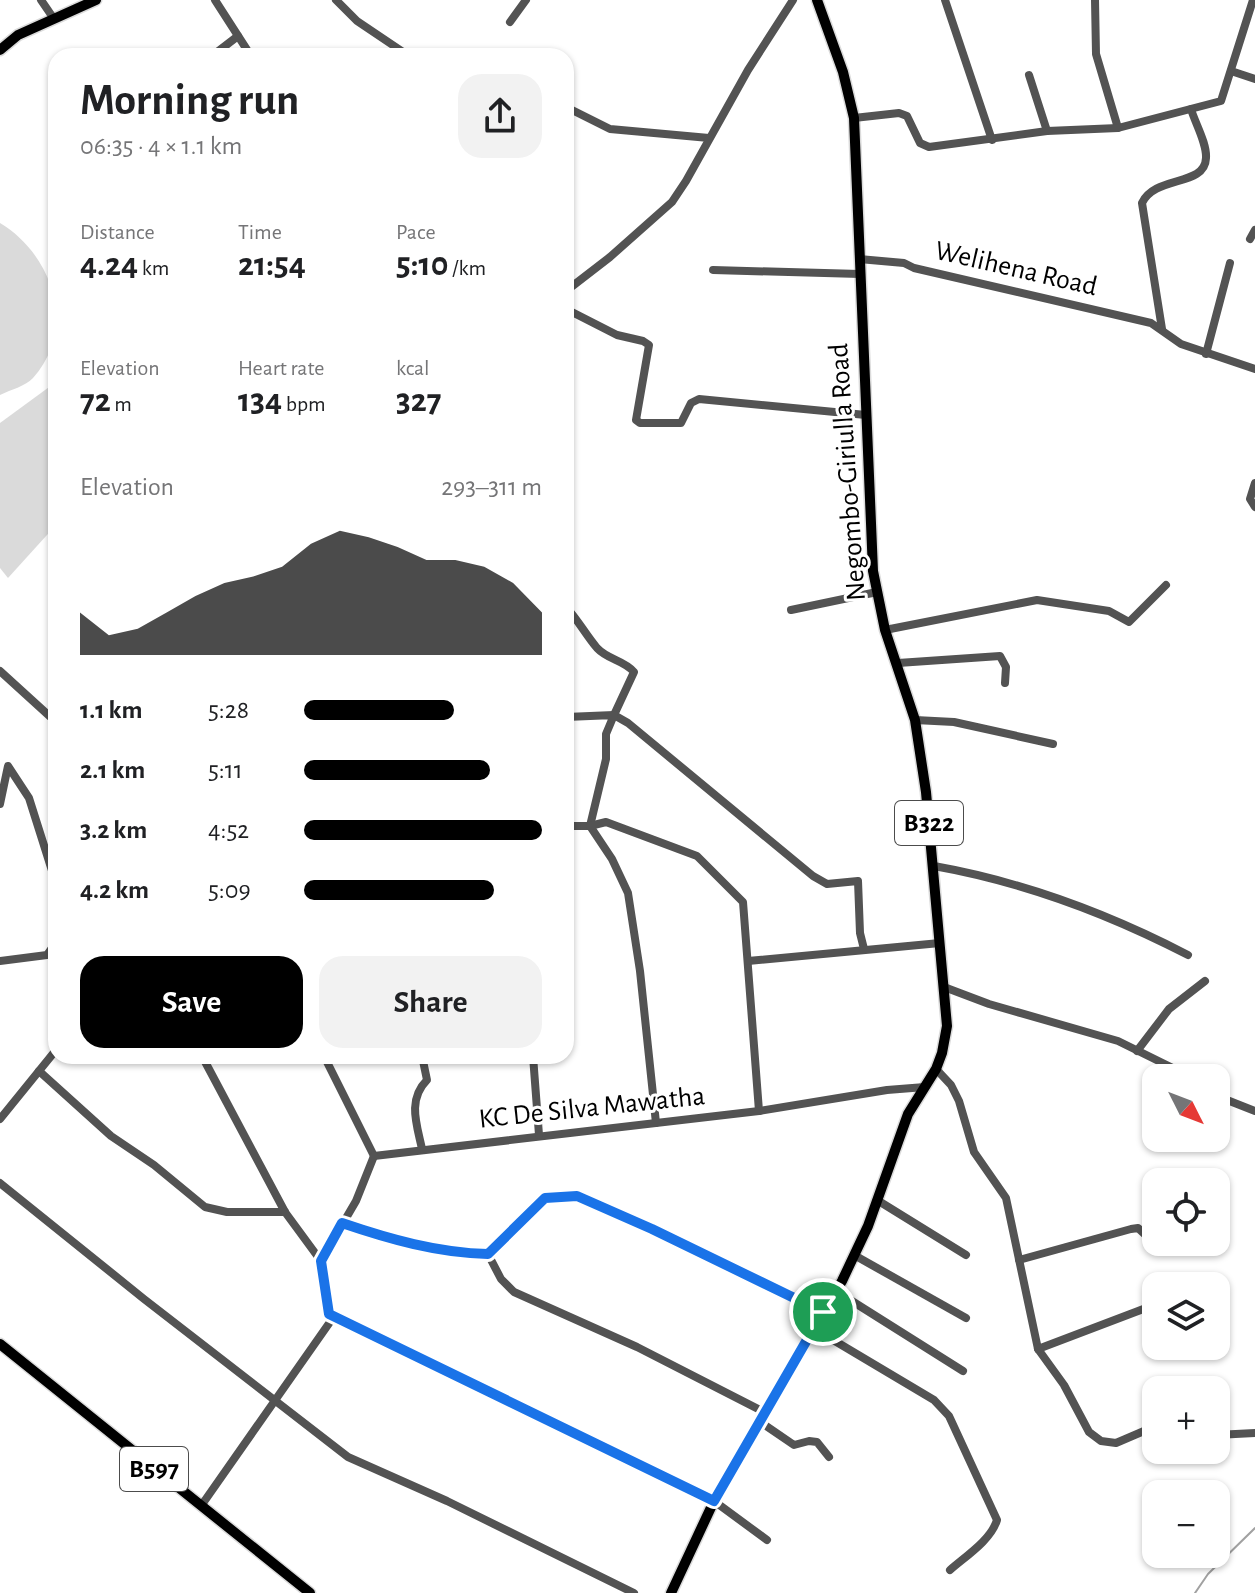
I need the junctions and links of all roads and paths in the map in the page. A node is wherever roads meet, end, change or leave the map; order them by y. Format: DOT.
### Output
graph roads {
  1 [pos="41,0"];
  2 [pos="96,0"];
  3 [pos="215,0"];
  4 [pos="336,0"];
  5 [pos="526,0"];
  6 [pos="793,0"];
  7 [pos="817,0"];
  8 [pos="945,0"];
  9 [pos="1095,0"];
  10 [pos="1253,0"];
  11 [pos="54,19"];
  12 [pos="510,22"];
  13 [pos="238,36"];
  14 [pos="222,48"];
  15 [pos="246,48"];
  16 [pos="397,48"];
  17 [pos="0,50"];
  18 [pos="1231,71"];
  19 [pos="1029,75"];
  20 [pos="1255,79"];
  21 [pos="1191,109"];
  22 [pos="574,111"];
  23 [pos="854,118"];
  24 [pos="1118,128"];
  25 [pos="1047,131"];
  26 [pos="709,138"];
  27 [pos="992,140"];
  28 [pos="1255,230"];
  29 [pos="1250,239"];
  30 [pos="859,259"];
  31 [pos="1230,263"];
  32 [pos="713,270"];
  33 [pos="860,274"];
  34 [pos="574,285"];
  35 [pos="574,313"];
  36 [pos="1162,329"];
  37 [pos="1206,354"];
  38 [pos="1255,369"];
  39 [pos="866,415"];
  40 [pos="1255,483"];
  41 [pos="1255,507"];
  42 [pos="1166,585"];
  43 [pos="877,592"];
  44 [pos="791,610"];
  45 [pos="574,616"];
  46 [pos="885,630"];
  47 [pos="898,663"];
  48 [pos="0,671"];
  49 [pos="1005,683"];
  50 [pos="48,715"];
  51 [pos="614,715"];
  52 [pos="574,717"];
  53 [pos="915,720"];
  54 [pos="1053,744"];
  55 [pos="0,804"];
  56 [pos="574,826"];
  57 [pos="590,826"];
  58 [pos="48,858"];
  59 [pos="934,866"];
  60 [pos="940,943"];
  61 [pos="864,949"];
  62 [pos="48,954"];
  63 [pos="1188,955"];
  64 [pos="0,961"];
  65 [pos="748,961"];
  66 [pos="1205,981"];
  67 [pos="944,987"];
  68 [pos="1137,1051"];
  69 [pos="48,1060"];
  70 [pos="206,1064"];
  71 [pos="328,1064"];
  72 [pos="424,1064"];
  73 [pos="534,1064"];
  74 [pos="1164,1064"];
  75 [pos="936,1069"];
  76 [pos="39,1071"];
  77 [pos="925,1087"];
  78 [pos="1230,1101"];
  79 [pos="759,1111"];
  80 [pos="1255,1111"];
  81 [pos="0,1119"];
  82 [pos="656,1123"];
  83 [pos="539,1135"];
  84 [pos="422,1149"];
  85 [pos="374,1156"];
  86 [pos="0,1183"];
  87 [pos="877,1200"];
  88 [pos="285,1212"];
  89 [pos="342,1223"];
  90 [pos="1142,1232"];
  91 [pos="488,1254"];
  92 [pos="854,1255"];
  93 [pos="966,1255"];
  94 [pos="1019,1260"];
  95 [pos="321,1261"];
  96 [pos="836,1291"];
  97 [pos="1142,1310"];
  98 [pos="823,1312"];
  99 [pos="329,1314"];
  100 [pos="966,1318"];
  101 [pos="813,1328"];
  102 [pos="0,1344"];
  103 [pos="1038,1349"];
  104 [pos="963,1371"];
  105 [pos="275,1400"];
  106 [pos="761,1416"];
  107 [pos="1142,1432"];
  108 [pos="1255,1433"];
  109 [pos="1230,1434"];
  110 [pos="829,1457"];
  111 [pos="714,1501"];
  112 [pos="201,1506"];
  113 [pos="767,1540"];
  114 [pos="950,1570"];
  115 [pos="310,1593"];
  116 [pos="634,1593"];
  117 [pos="671,1593"];
  1 -- 11 [label="street"];
  2 -- 11 [label="main road"];
  3 -- 13 [label="street"];
  4 -- 16 [label="street"];
  5 -- 12 [label="street"];
  6 -- 26 [label="street"];
  7 -- 23 [label="main road, Negombo-Giriulla Road / B322"];
  8 -- 27 [label="street"];
  9 -- 24 [label="street"];
  10 -- 18 [label="street"];
  11 -- 17 [label="main road"];
  13 -- 14 [label="street"];
  13 -- 15 [label="street"];
  18 -- 20 [label="street"];
  18 -- 21 [label="street"];
  19 -- 25 [label="street"];
  21 -- 24 [label="street"];
  21 -- 36 [label="street"];
  22 -- 26 [label="street"];
  23 -- 27 [label="street"];
  23 -- 30 [label="main road, Negombo-Giriulla Road / B322"];
  24 -- 25 [label="street"];
  25 -- 27 [label="street"];
  26 -- 34 [label="street"];
  28 -- 29 [label="street"];
  30 -- 33 [label="main road, Negombo-Giriulla Road / B322"];
  30 -- 36 [label="street, Welihena Road"];
  31 -- 37 [label="street"];
  32 -- 33 [label="street"];
  33 -- 39 [label="main road, Negombo-Giriulla Road / B322"];
  35 -- 39 [label="street"];
  36 -- 37 [label="street, Welihena Road"];
  37 -- 38 [label="street, Welihena Road"];
  39 -- 43 [label="main road, Negombo-Giriulla Road / B322"];
  40 -- 41 [label="street"];
  42 -- 46 [label="street"];
  43 -- 44 [label="street"];
  43 -- 46 [label="main road, Negombo-Giriulla Road / B322"];
  45 -- 51 [label="street"];
  46 -- 47 [label="main road, Negombo-Giriulla Road / B322"];
  47 -- 49 [label="street"];
  47 -- 53 [label="main road, Negombo-Giriulla Road / B322"];
  48 -- 50 [label="street"];
  51 -- 52 [label="street"];
  51 -- 57 [label="street"];
  51 -- 61 [label="street"];
  53 -- 54 [label="street"];
  53 -- 59 [label="main road, Negombo-Giriulla Road / B322"];
  55 -- 58 [label="street"];
  56 -- 57 [label="street"];
  57 -- 65 [label="street"];
  57 -- 82 [label="street"];
  59 -- 60 [label="main road, Negombo-Giriulla Road / B322"];
  59 -- 63 [label="street"];
  60 -- 61 [label="street"];
  60 -- 67 [label="main road, Negombo-Giriulla Road / B322"];
  61 -- 65 [label="street"];
  62 -- 64 [label="street"];
  65 -- 79 [label="street"];
  66 -- 68 [label="street"];
  67 -- 68 [label="street"];
  67 -- 75 [label="main road, Negombo-Giriulla Road / B322"];
  68 -- 74 [label="street"];
  69 -- 76 [label="street"];
  70 -- 88 [label="street"];
  71 -- 85 [label="street"];
  72 -- 84 [label="street"];
  73 -- 83 [label="street"];
  75 -- 77 [label="main road, Negombo-Giriulla Road / B322"];
  75 -- 94 [label="street"];
  76 -- 81 [label="street"];
  76 -- 88 [label="street"];
  77 -- 79 [label="street, KC De Silva Mawatha"];
  77 -- 87 [label="main road, Negombo-Giriulla Road / B322"];
  78 -- 80 [label="street"];
  79 -- 82 [label="street, KC De Silva Mawatha"];
  82 -- 83 [label="street, KC De Silva Mawatha"];
  83 -- 84 [label="street, KC De Silva Mawatha"];
  84 -- 85 [label="street, KC De Silva Mawatha"];
  85 -- 89 [label="street"];
  86 -- 105 [label="street"];
  87 -- 92 [label="main road, Negombo-Giriulla Road / B322"];
  87 -- 93 [label="street"];
  88 -- 95 [label="street"];
  89 -- 91 [label="street"];
  89 -- 95 [label="street"];
  90 -- 94 [label="street"];
  91 -- 98 [label="street"];
  91 -- 106 [label="street"];
  92 -- 96 [label="main road, Negombo-Giriulla Road / B322"];
  92 -- 100 [label="street"];
  94 -- 103 [label="street"];
  95 -- 99 [label="street"];
  96 -- 98 [label="main road, Negombo-Giriulla Road / B322"];
  96 -- 104 [label="street"];
  97 -- 103 [label="street"];
  98 -- 101 [label="main road, Negombo-Giriulla Road / B322"];
  99 -- 105 [label="street"];
  99 -- 111 [label="street"];
  101 -- 106 [label="main road, Negombo-Giriulla Road / B322"];
  101 -- 114 [label="street"];
  102 -- 112 [label="main road, B597"];
  103 -- 107 [label="street"];
  105 -- 112 [label="street"];
  105 -- 116 [label="street"];
  106 -- 110 [label="street"];
  106 -- 111 [label="main road, Negombo-Giriulla Road / B322"];
  108 -- 109 [label="street"];
  111 -- 113 [label="street"];
  111 -- 117 [label="main road, Negombo-Giriulla Road / B322"];
  112 -- 115 [label="main road, B597"];
}
